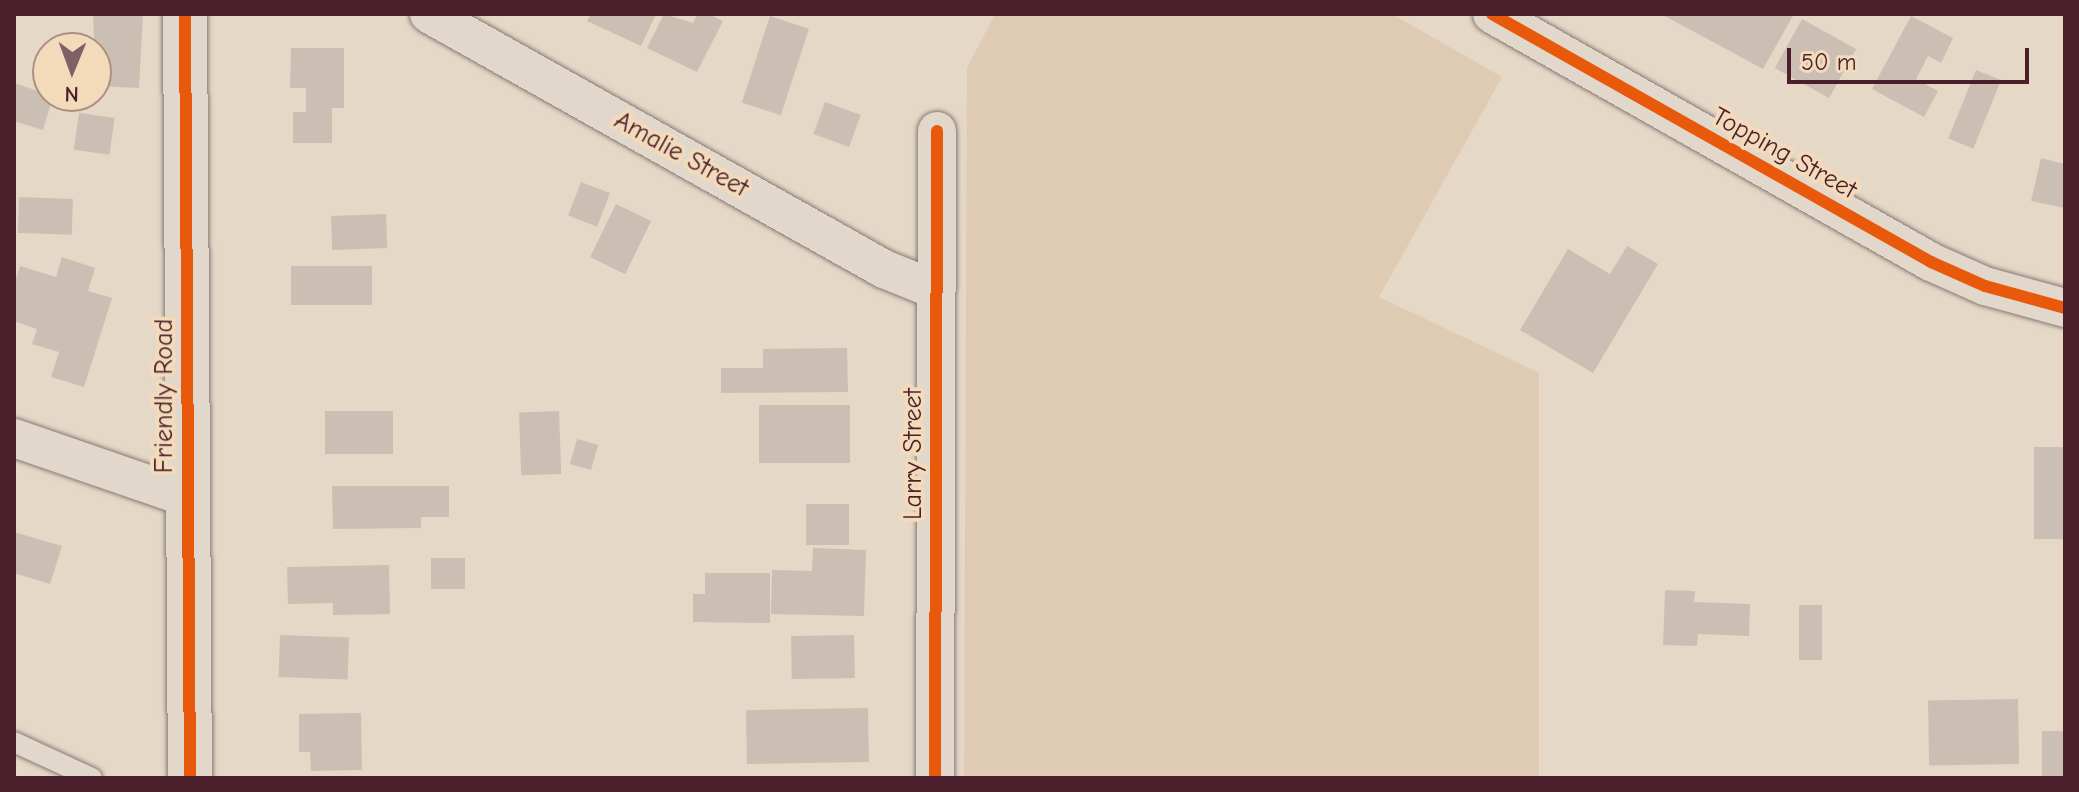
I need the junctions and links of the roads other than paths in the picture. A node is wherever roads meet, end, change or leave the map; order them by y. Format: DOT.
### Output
graph roads {
  1 [pos="185,14"];
  2 [pos="429,14"];
  3 [pos="1492,14"];
  4 [pos="937,131"];
  5 [pos="936,290"];
  6 [pos="2065,308"];
  7 [pos="14,438"];
  8 [pos="188,498"];
  9 [pos="14,742"];
  10 [pos="92,778"];
  11 [pos="190,778"];
  12 [pos="935,778"];
  1 -- 8 [label="street, Friendly Road"];
  2 -- 5 [label="street, Amalie Street"];
  3 -- 6 [label="street, Topping Street"];
  4 -- 5 [label="street, Larry Street"];
  5 -- 12 [label="street, Larry Street"];
  7 -- 8 [label="street"];
  8 -- 11 [label="street, Friendly Road"];
  9 -- 10 [label="lane"];
}
